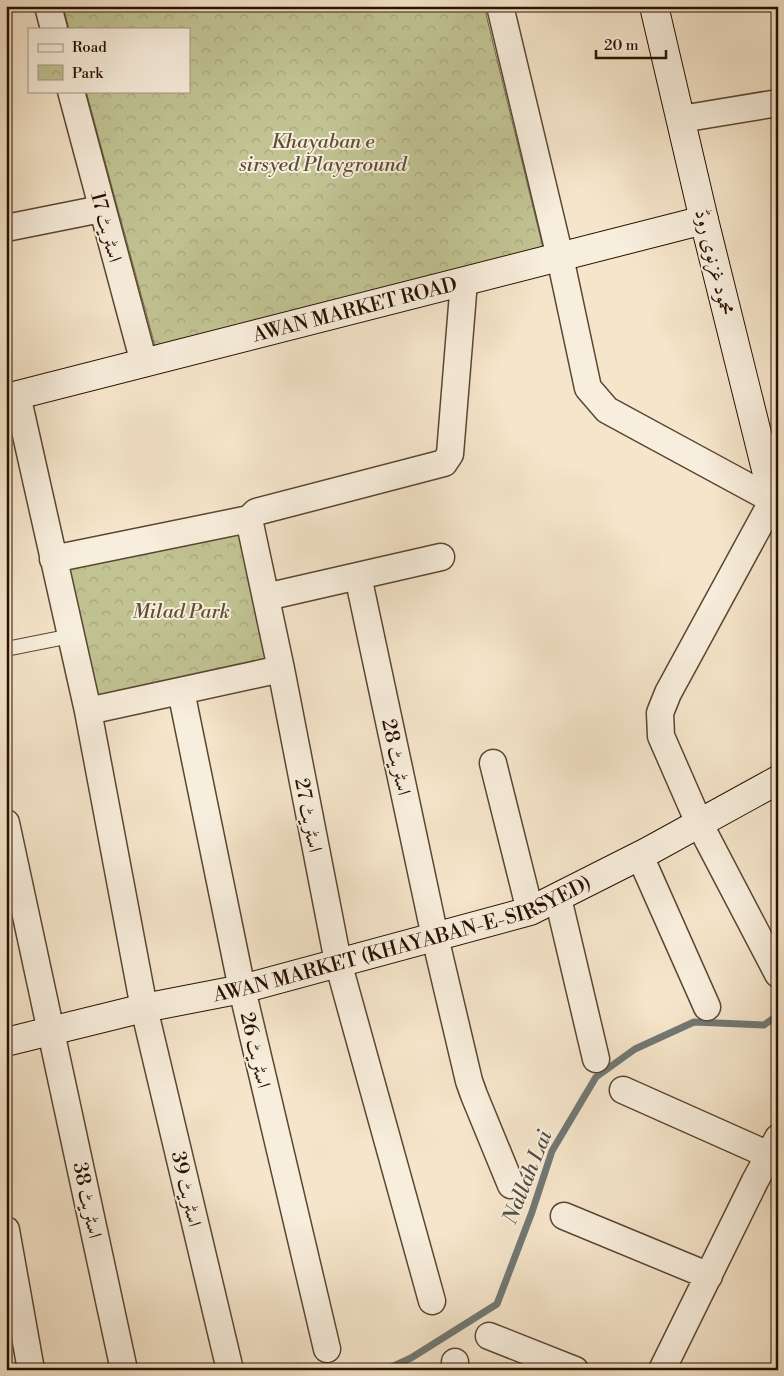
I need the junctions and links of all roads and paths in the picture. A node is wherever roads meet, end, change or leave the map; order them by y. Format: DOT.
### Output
graph roads {
  1 [pos="48,6"];
  2 [pos="500,6"];
  3 [pos="654,6"];
  4 [pos="54,28"];
  5 [pos="70,92"];
  6 [pos="778,103"];
  7 [pos="680,119"];
  8 [pos="101,209"];
  9 [pos="704,220"];
  10 [pos="6,228"];
  11 [pos="560,257"];
  12 [pos="464,281"];
  13 [pos="144,363"];
  14 [pos="12,397"];
  15 [pos="776,509"];
  16 [pos="249,519"];
  17 [pos="441,558"];
  18 [pos="54,559"];
  19 [pos="358,576"];
  20 [pos="266,597"];
  21 [pos="71,636"];
  22 [pos="6,649"];
  23 [pos="281,669"];
  24 [pos="181,691"];
  25 [pos="88,711"];
  26 [pos="493,763"];
  27 [pos="778,780"];
  28 [pos="6,823"];
  29 [pos="699,824"];
  30 [pos="640,856"];
  31 [pos="558,898"];
  32 [pos="530,911"];
  33 [pos="435,937"];
  34 [pos="338,962"];
  35 [pos="778,974"];
  36 [pos="242,989"];
  37 [pos="707,1007"];
  38 [pos="144,1008"];
  39 [pos="51,1030"];
  40 [pos="6,1042"];
  41 [pos="596,1059"];
  42 [pos="623,1090"];
  43 [pos="773,1146"];
  44 [pos="511,1186"];
  45 [pos="564,1216"];
  46 [pos="6,1230"];
  47 [pos="709,1276"];
  48 [pos="432,1301"];
  49 [pos="488,1336"];
  50 [pos="327,1349"];
  51 [pos="31,1370"];
  52 [pos="124,1370"];
  53 [pos="230,1370"];
  54 [pos="575,1370"];
  55 [pos="662,1370"];
  1 -- 4 [label="street"];
  2 -- 11 [label="street"];
  3 -- 7 [label="street, محمود غزنوی روڈ"];
  5 -- 8 [label="street, اسٹریٹ 17"];
  6 -- 7 [label="street"];
  7 -- 9 [label="street, محمود غزنوی روڈ"];
  8 -- 10 [label="street"];
  8 -- 13 [label="street, اسٹریٹ 17"];
  9 -- 11 [label="street, AWAN MARKET ROAD"];
  9 -- 15 [label="street, محمود غزنوی روڈ"];
  11 -- 12 [label="street, AWAN MARKET ROAD"];
  11 -- 15 [label="street"];
  12 -- 13 [label="street, AWAN MARKET ROAD"];
  12 -- 16 [label="street"];
  13 -- 14 [label="street, AWAN MARKET ROAD"];
  14 -- 18 [label="street, اسٹریٹ 39"];
  15 -- 29 [label="street"];
  16 -- 18 [label="street"];
  16 -- 20 [label="street, اسٹریٹ 27"];
  17 -- 19 [label="street"];
  18 -- 21 [label="street, اسٹریٹ 39"];
  19 -- 20 [label="street"];
  19 -- 33 [label="street, اسٹریٹ 28"];
  20 -- 23 [label="street, اسٹریٹ 27"];
  21 -- 22 [label="lane"];
  21 -- 25 [label="street, اسٹریٹ 39"];
  23 -- 24 [label="street"];
  23 -- 34 [label="street, اسٹریٹ 27"];
  24 -- 25 [label="street"];
  24 -- 36 [label="street, اسٹریٹ 26"];
  25 -- 38 [label="street, اسٹریٹ 39"];
  26 -- 32 [label="street"];
  27 -- 29 [label="street, AWAN MARKET (KHAYABAN-E-SIRSYED)"];
  28 -- 39 [label="street, اسٹریٹ 38"];
  29 -- 30 [label="street, AWAN MARKET (KHAYABAN-E-SIRSYED)"];
  29 -- 35 [label="street"];
  30 -- 31 [label="street, AWAN MARKET (KHAYABAN-E-SIRSYED)"];
  30 -- 37 [label="street"];
  31 -- 32 [label="street, AWAN MARKET (KHAYABAN-E-SIRSYED)"];
  31 -- 41 [label="street"];
  32 -- 33 [label="street, AWAN MARKET (KHAYABAN-E-SIRSYED)"];
  33 -- 34 [label="street, AWAN MARKET (KHAYABAN-E-SIRSYED)"];
  33 -- 44 [label="street, اسٹریٹ 28"];
  34 -- 36 [label="street, AWAN MARKET (KHAYABAN-E-SIRSYED)"];
  34 -- 48 [label="street, اسٹریٹ 27"];
  36 -- 38 [label="street, AWAN MARKET (KHAYABAN-E-SIRSYED)"];
  36 -- 50 [label="street, اسٹریٹ 26"];
  38 -- 39 [label="street, AWAN MARKET (KHAYABAN-E-SIRSYED)"];
  38 -- 53 [label="street, اسٹریٹ 39"];
  39 -- 40 [label="street, AWAN MARKET (KHAYABAN-E-SIRSYED)"];
  39 -- 52 [label="street, اسٹریٹ 38"];
  42 -- 43 [label="street"];
  43 -- 47 [label="street"];
  45 -- 47 [label="street"];
  46 -- 51 [label="street"];
  47 -- 55 [label="street"];
  49 -- 54 [label="street"];
}
